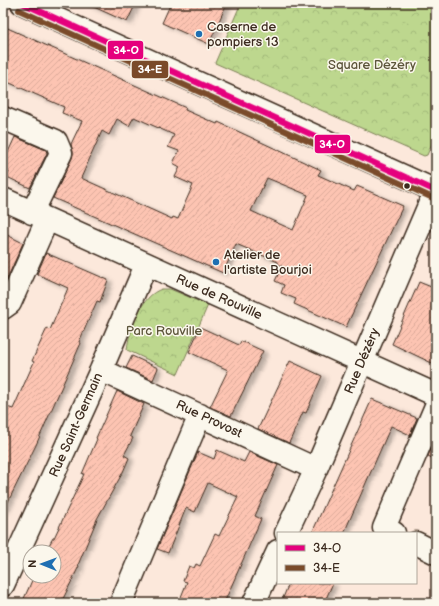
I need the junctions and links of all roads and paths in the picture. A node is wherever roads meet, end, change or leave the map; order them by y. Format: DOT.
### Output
graph roads {
  1 [pos="22,3"];
  2 [pos="3,118"];
  3 [pos="436,190"];
  4 [pos="3,199"];
  5 [pos="40,216"];
  6 [pos="146,265"];
  7 [pos="3,308"];
  8 [pos="362,361"];
  9 [pos="101,370"];
  10 [pos="436,395"];
  11 [pos="436,406"];
  12 [pos="200,415"];
  13 [pos="316,469"];
  14 [pos="286,532"];
  15 [pos="392,532"];
  16 [pos="417,544"];
  17 [pos="277,553"];
  18 [pos="436,553"];
  19 [pos="3,585"];
  20 [pos="121,603"];
  21 [pos="254,603"];
  1 -- 3 [label="street"];
  2 -- 5 [label="street"];
  3 -- 8 [label="street, Rue Dézéry"];
  4 -- 5 [label="street, Rue de Rouville"];
  5 -- 6 [label="street, Rue de Rouville"];
  5 -- 7 [label="street"];
  6 -- 8 [label="street, Rue de Rouville"];
  6 -- 9 [label="street, Rue Saint-Germain"];
  8 -- 10 [label="street, Rue de Rouville"];
  8 -- 13 [label="street, Rue Dézéry"];
  9 -- 12 [label="street, Rue Provost"];
  9 -- 19 [label="street, Rue Saint-Germain"];
  11 -- 15 [label="street"];
  12 -- 13 [label="street, Rue Provost"];
  12 -- 20 [label="street"];
  13 -- 14 [label="street, Rue Dézéry"];
  16 -- 18 [label="street"];
  17 -- 21 [label="street"];
}
